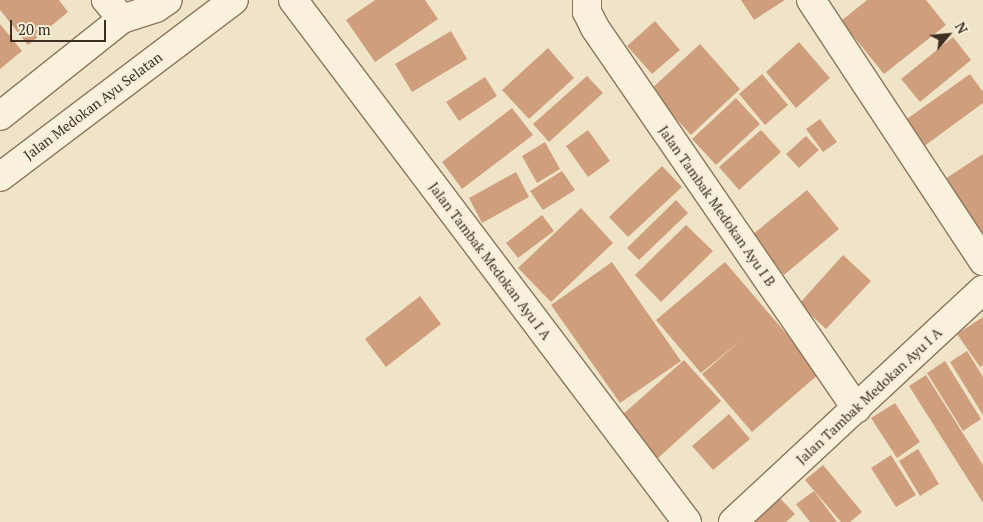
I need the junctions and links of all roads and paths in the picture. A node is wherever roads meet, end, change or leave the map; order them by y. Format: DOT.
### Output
graph roads {
  1 [pos="168,0"];
  2 [pos="234,0"];
  3 [pos="293,0"];
  4 [pos="587,0"];
  5 [pos="811,0"];
  6 [pos="114,10"];
  7 [pos="0,116"];
  8 [pos="0,177"];
  9 [pos="983,260"];
  10 [pos="983,290"];
  11 [pos="857,409"];
  12 [pos="687,522"];
  13 [pos="732,522"];
  1 -- 6 [label="street"];
  2 -- 8 [label="street, Jalan Medokan Ayu Selatan"];
  3 -- 12 [label="street, Jalan Tambak Medokan Ayu I A"];
  4 -- 11 [label="street, Jalan Tambak Medokan Ayu I B"];
  5 -- 9 [label="street"];
  6 -- 7 [label="street"];
  10 -- 11 [label="street, Jalan Tambak Medokan Ayu I A"];
  11 -- 13 [label="street, Jalan Tambak Medokan Ayu I A"];
}
